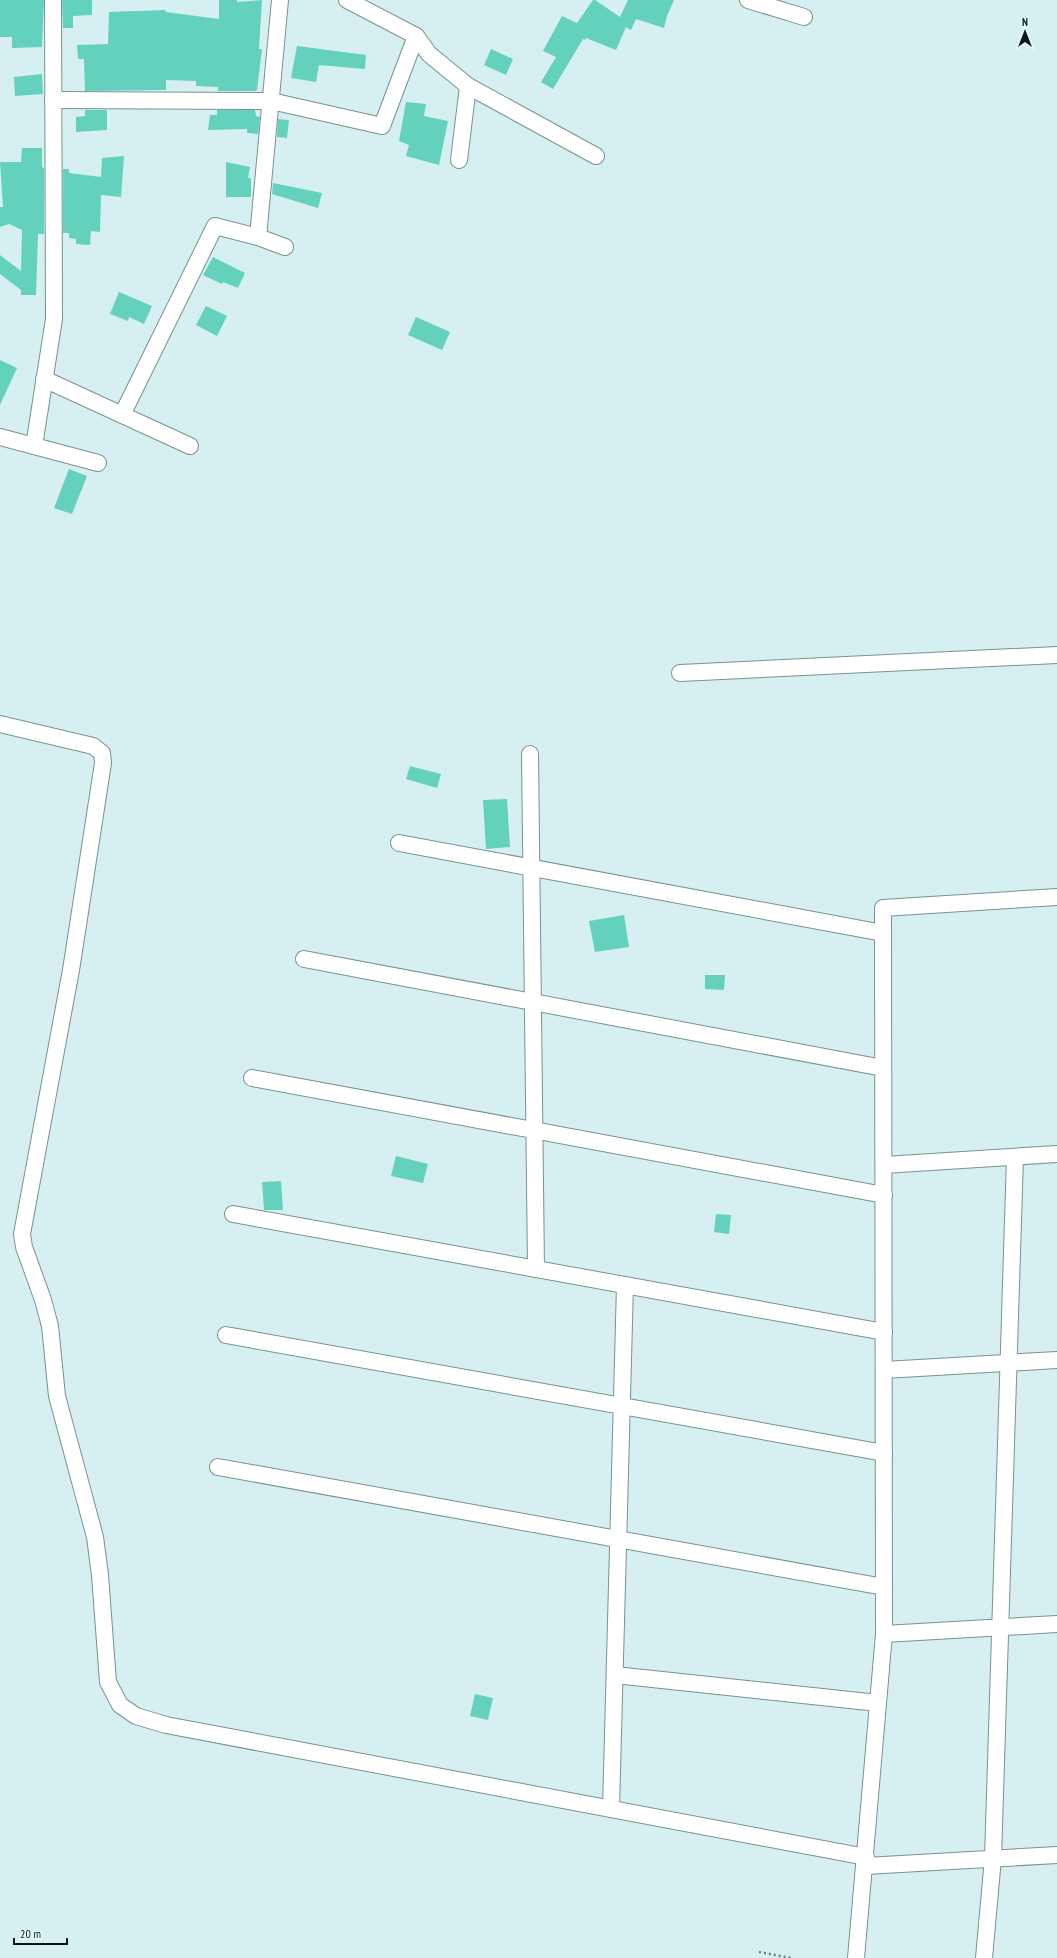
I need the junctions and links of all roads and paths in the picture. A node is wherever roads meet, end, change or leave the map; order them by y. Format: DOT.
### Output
graph roads {
  1 [pos="53,0"];
  2 [pos="280,0"];
  3 [pos="347,0"];
  4 [pos="748,0"];
  5 [pos="804,17"];
  6 [pos="416,36"];
  7 [pos="468,86"];
  8 [pos="53,100"];
  9 [pos="271,101"];
  10 [pos="596,156"];
  11 [pos="459,160"];
  12 [pos="258,237"];
  13 [pos="285,247"];
  14 [pos="44,379"];
  15 [pos="122,415"];
  16 [pos="0,437"];
  17 [pos="34,446"];
  18 [pos="190,446"];
  19 [pos="98,464"];
  20 [pos="1057,655"];
  21 [pos="680,673"];
  22 [pos="0,724"];
  23 [pos="530,754"];
  24 [pos="399,843"];
  25 [pos="532,868"];
  26 [pos="1057,896"];
  27 [pos="883,934"];
  28 [pos="304,959"];
  29 [pos="533,1002"];
  30 [pos="883,1068"];
  31 [pos="252,1078"];
  32 [pos="534,1130"];
  33 [pos="1057,1154"];
  34 [pos="1015,1157"];
  35 [pos="884,1165"];
  36 [pos="884,1195"];
  37 [pos="233,1214"];
  38 [pos="536,1269"];
  39 [pos="625,1285"];
  40 [pos="884,1332"];
  41 [pos="226,1335"];
  42 [pos="1057,1360"];
  43 [pos="1007,1363"];
  44 [pos="884,1370"];
  45 [pos="622,1406"];
  46 [pos="884,1453"];
  47 [pos="218,1467"];
  48 [pos="618,1539"];
  49 [pos="884,1587"];
  50 [pos="1057,1624"];
  51 [pos="1000,1627"];
  52 [pos="884,1634"];
  53 [pos="615,1675"];
  54 [pos="878,1703"];
  55 [pos="611,1809"];
  56 [pos="1057,1855"];
  57 [pos="993,1858"];
  58 [pos="866,1861"];
  59 [pos="759,1952"];
  60 [pos="791,1958"];
  61 [pos="856,1958"];
  62 [pos="984,1958"];
  1 -- 8 [label="street"];
  2 -- 9 [label="street"];
  3 -- 6 [label="street"];
  4 -- 5 [label="street"];
  6 -- 7 [label="street"];
  6 -- 9 [label="street"];
  7 -- 10 [label="street"];
  7 -- 11 [label="street"];
  8 -- 9 [label="street"];
  8 -- 14 [label="street"];
  9 -- 12 [label="street"];
  12 -- 13 [label="street"];
  12 -- 15 [label="street"];
  14 -- 15 [label="street"];
  14 -- 17 [label="street"];
  15 -- 18 [label="street"];
  16 -- 17 [label="street"];
  17 -- 19 [label="street"];
  20 -- 21 [label="street"];
  22 -- 55 [label="street"];
  23 -- 25 [label="street"];
  24 -- 25 [label="street"];
  25 -- 27 [label="street"];
  25 -- 29 [label="street"];
  26 -- 27 [label="street"];
  27 -- 30 [label="street"];
  28 -- 29 [label="street"];
  29 -- 30 [label="street"];
  29 -- 32 [label="street"];
  30 -- 35 [label="street"];
  31 -- 32 [label="street"];
  32 -- 36 [label="street"];
  32 -- 38 [label="street"];
  33 -- 34 [label="street"];
  34 -- 35 [label="street"];
  34 -- 43 [label="street"];
  35 -- 36 [label="street"];
  36 -- 40 [label="street"];
  37 -- 38 [label="street"];
  38 -- 39 [label="street"];
  39 -- 40 [label="street"];
  39 -- 45 [label="street"];
  40 -- 44 [label="street"];
  41 -- 45 [label="street"];
  42 -- 43 [label="street"];
  43 -- 44 [label="street"];
  43 -- 51 [label="street"];
  44 -- 46 [label="street"];
  45 -- 46 [label="street"];
  45 -- 48 [label="street"];
  46 -- 49 [label="street"];
  47 -- 48 [label="street"];
  48 -- 49 [label="street"];
  48 -- 53 [label="street"];
  49 -- 52 [label="street"];
  50 -- 51 [label="street"];
  51 -- 52 [label="street"];
  51 -- 57 [label="street"];
  52 -- 54 [label="street"];
  53 -- 54 [label="street"];
  53 -- 55 [label="street"];
  54 -- 58 [label="street"];
  55 -- 58 [label="street"];
  56 -- 57 [label="street"];
  57 -- 58 [label="street"];
  57 -- 62 [label="street"];
  58 -- 61 [label="street"];
  59 -- 60 [label="path"];
}
